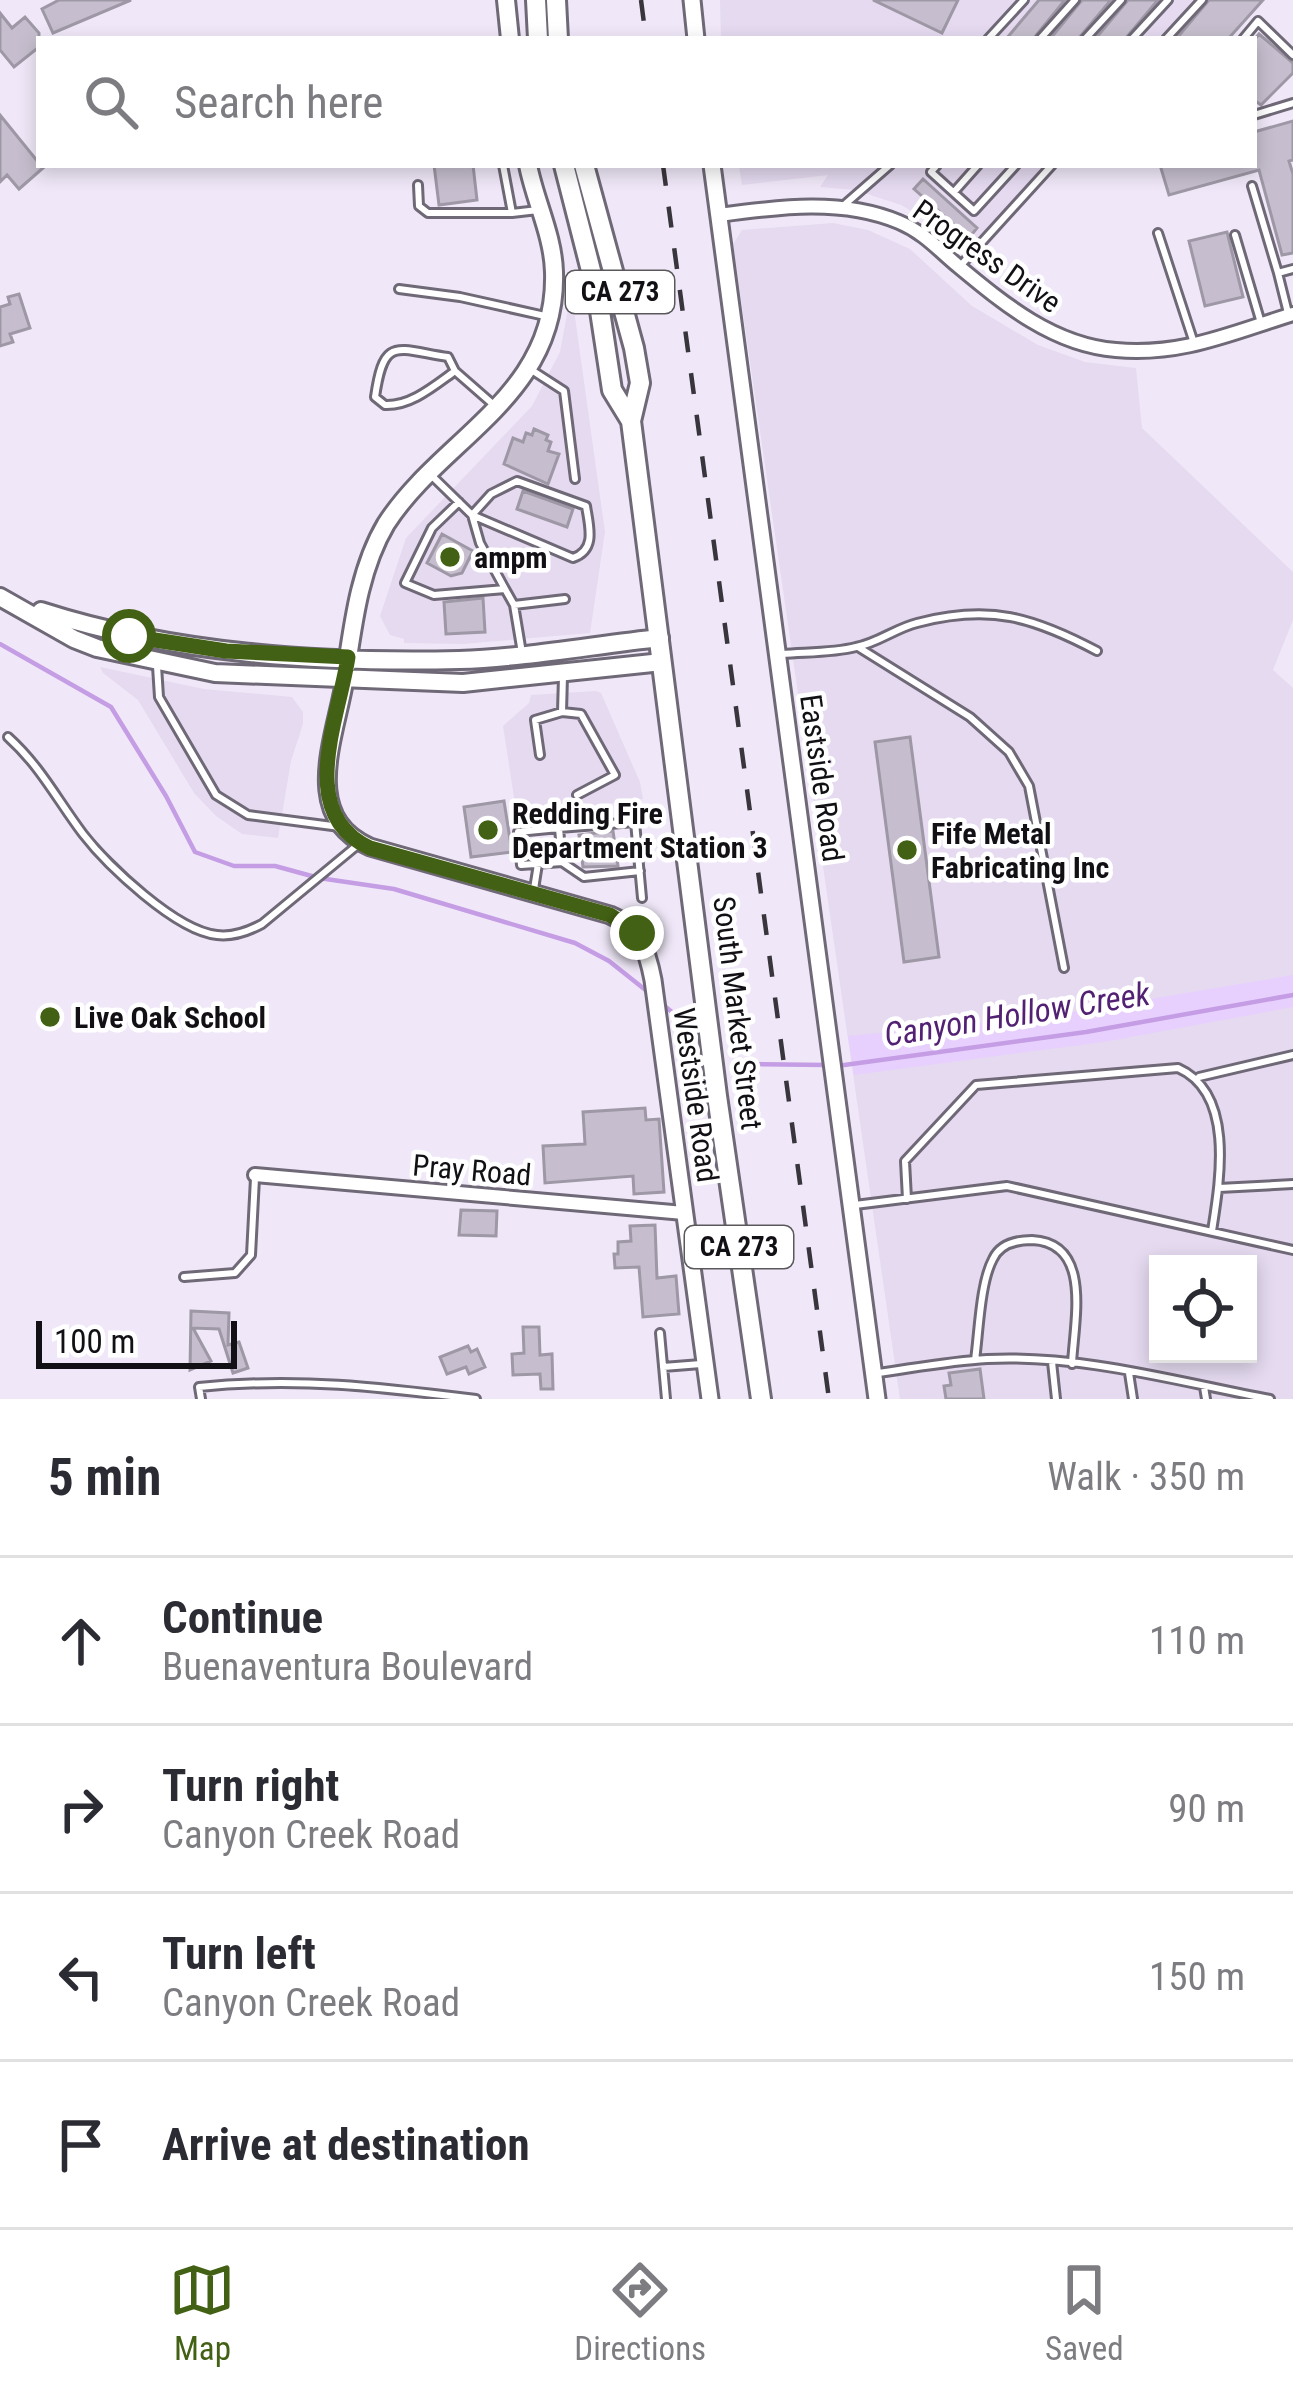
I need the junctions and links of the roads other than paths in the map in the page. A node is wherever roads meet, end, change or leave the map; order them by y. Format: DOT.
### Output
graph roads {
  1 [pos="506,0"];
  2 [pos="536,0"];
  3 [pos="556,0"];
  4 [pos="692,0"];
  5 [pos="1024,0"];
  6 [pos="1075,0"];
  7 [pos="1120,0"];
  8 [pos="1168,0"];
  9 [pos="1202,0"];
  10 [pos="510,36"];
  11 [pos="538,36"];
  12 [pos="558,36"];
  13 [pos="696,36"];
  14 [pos="991,36"];
  15 [pos="1043,36"];
  16 [pos="1088,36"];
  17 [pos="1135,36"];
  18 [pos="1169,36"];
  19 [pos="1246,36"];
  20 [pos="1293,55"];
  21 [pos="1293,104"];
  22 [pos="1257,114"];
  23 [pos="503,168"];
  24 [pos="529,168"];
  25 [pos="565,168"];
  26 [pos="585,168"];
  27 [pos="712,168"];
  28 [pos="887,168"];
  29 [pos="934,168"];
  30 [pos="975,168"];
  31 [pos="1013,168"];
  32 [pos="1049,168"];
  33 [pos="418,185"];
  34 [pos="1252,186"];
  35 [pos="954,192"];
  36 [pos="840,208"];
  37 [pos="541,210"];
  38 [pos="512,214"];
  39 [pos="718,215"];
  40 [pos="1158,233"];
  41 [pos="1235,235"];
  42 [pos="959,267"];
  43 [pos="1293,268"];
  44 [pos="1278,273"];
  45 [pos="399,289"];
  46 [pos="1291,315"];
  47 [pos="548,316"];
  48 [pos="1262,323"];
  49 [pos="1195,346"];
  50 [pos="527,367"];
  51 [pos="455,371"];
  52 [pos="498,409"];
  53 [pos="631,421"];
  54 [pos="431,475"];
  55 [pos="575,479"];
  56 [pos="459,502"];
  57 [pos="472,515"];
  58 [pos="505,589"];
  59 [pos="3,598"];
  60 [pos="565,599"];
  61 [pos="514,605"];
  62 [pos="660,638"];
  63 [pos="858,647"];
  64 [pos="1097,651"];
  65 [pos="522,653"];
  66 [pos="778,654"];
  67 [pos="348,657"];
  68 [pos="662,662"];
  69 [pos="156,663"];
  70 [pos="563,672"];
  71 [pos="345,679"];
  72 [pos="562,712"];
  73 [pos="8,736"];
  74 [pos="540,755"];
  75 [pos="578,795"];
  76 [pos="343,828"];
  77 [pos="559,828"];
  78 [pos="360,843"];
  79 [pos="562,862"];
  80 [pos="538,864"];
  81 [pos="640,871"];
  82 [pos="533,892"];
  83 [pos="642,898"];
  84 [pos="1064,968"];
  85 [pos="1293,1055"];
  86 [pos="1199,1078"];
  87 [pos="255,1175"];
  88 [pos="1293,1184"];
  89 [pos="1219,1188"];
  90 [pos="907,1198"];
  91 [pos="851,1206"];
  92 [pos="684,1213"];
  93 [pos="1212,1232"];
  94 [pos="1293,1250"];
  95 [pos="184,1277"];
  96 [pos="660,1334"];
  97 [pos="975,1360"];
  98 [pos="1052,1362"];
  99 [pos="705,1364"];
  100 [pos="1072,1364"];
  101 [pos="663,1367"];
  102 [pos="874,1373"];
  103 [pos="1130,1373"];
  104 [pos="1204,1387"];
  105 [pos="201,1399"];
  106 [pos="476,1399"];
  107 [pos="666,1399"];
  108 [pos="710,1399"];
  109 [pos="761,1399"];
  110 [pos="878,1399"];
  111 [pos="1057,1399"];
  112 [pos="1133,1399"];
  113 [pos="1206,1399"];
  114 [pos="1270,1399"];
  1 -- 10 [label="main road"];
  2 -- 11 [label="main road"];
  3 -- 12 [label="main road"];
  4 -- 13 [label="street"];
  5 -- 14 [label="lane"];
  6 -- 15 [label="lane"];
  7 -- 16 [label="lane"];
  8 -- 17 [label="lane"];
  9 -- 18 [label="lane"];
  19 -- 20 [label="lane"];
  21 -- 22 [label="lane"];
  23 -- 38 [label="lane"];
  24 -- 37 [label="main road"];
  25 -- 53 [label="main road, South Market Street / CA 273"];
  26 -- 53 [label="main road, South Market Street / CA 273"];
  27 -- 39 [label="street, Eastside Road"];
  28 -- 36 [label="lane"];
  29 -- 35 [label="lane"];
  30 -- 35 [label="lane"];
  31 -- 35 [label="lane"];
  32 -- 42 [label="lane"];
  33 -- 38 [label="lane"];
  34 -- 44 [label="lane"];
  36 -- 39 [label="street, Progress Drive"];
  36 -- 42 [label="street, Progress Drive"];
  37 -- 38 [label="lane"];
  37 -- 47 [label="main road"];
  39 -- 66 [label="street, Eastside Road"];
  40 -- 49 [label="lane"];
  41 -- 48 [label="lane"];
  42 -- 49 [label="street, Progress Drive"];
  43 -- 44 [label="lane"];
  44 -- 46 [label="lane"];
  45 -- 47 [label="lane"];
  46 -- 48 [label="street, Progress Drive"];
  47 -- 50 [label="main road"];
  48 -- 49 [label="street, Progress Drive"];
  50 -- 52 [label="main road"];
  50 -- 55 [label="lane"];
  51 -- 51 [label="lane"];
  51 -- 52 [label="lane"];
  52 -- 54 [label="main road"];
  53 -- 62 [label="main road, South Market Street / CA 273"];
  54 -- 56 [label="lane"];
  54 -- 67 [label="main road"];
  56 -- 57 [label="lane"];
  56 -- 58 [label="lane"];
  57 -- 57 [label="lane"];
  57 -- 58 [label="lane"];
  58 -- 61 [label="lane"];
  59 -- 67 [label="main road"];
  59 -- 69 [label="main road"];
  60 -- 61 [label="lane"];
  61 -- 65 [label="lane"];
  62 -- 65 [label="main road"];
  62 -- 68 [label="main road, South Market Street / CA 273"];
  63 -- 64 [label="lane"];
  63 -- 66 [label="lane"];
  63 -- 84 [label="lane"];
  65 -- 67 [label="main road"];
  66 -- 91 [label="street, Eastside Road"];
  67 -- 71 [label="main road"];
  68 -- 70 [label="main road"];
  68 -- 109 [label="main road, South Market Street / CA 273"];
  69 -- 71 [label="main road"];
  69 -- 76 [label="lane"];
  70 -- 71 [label="main road"];
  70 -- 72 [label="lane"];
  71 -- 76 [label="street"];
  72 -- 74 [label="lane"];
  72 -- 75 [label="lane"];
  73 -- 78 [label="lane"];
  76 -- 78 [label="street"];
  77 -- 79 [label="lane"];
  77 -- 80 [label="lane"];
  77 -- 81 [label="lane"];
  78 -- 82 [label="street"];
  79 -- 80 [label="lane"];
  79 -- 81 [label="lane"];
  80 -- 82 [label="lane"];
  81 -- 83 [label="lane"];
  82 -- 92 [label="street, Westside Road"];
  85 -- 86 [label="lane"];
  86 -- 89 [label="lane"];
  86 -- 90 [label="lane"];
  87 -- 92 [label="street, Pray Road"];
  87 -- 95 [label="lane"];
  88 -- 89 [label="lane"];
  89 -- 93 [label="lane"];
  90 -- 91 [label="lane"];
  90 -- 93 [label="lane"];
  91 -- 102 [label="street, Eastside Road"];
  92 -- 99 [label="street, Westside Road"];
  93 -- 94 [label="lane"];
  96 -- 101 [label="lane"];
  97 -- 98 [label="lane"];
  97 -- 100 [label="lane"];
  97 -- 102 [label="lane"];
  98 -- 100 [label="lane"];
  98 -- 111 [label="lane"];
  99 -- 101 [label="lane"];
  99 -- 108 [label="street, Westside Road"];
  100 -- 103 [label="lane"];
  101 -- 107 [label="lane"];
  102 -- 110 [label="street, Eastside Road"];
  103 -- 104 [label="lane"];
  103 -- 112 [label="lane"];
  104 -- 113 [label="lane"];
  104 -- 114 [label="lane"];
  105 -- 106 [label="lane"];
}
